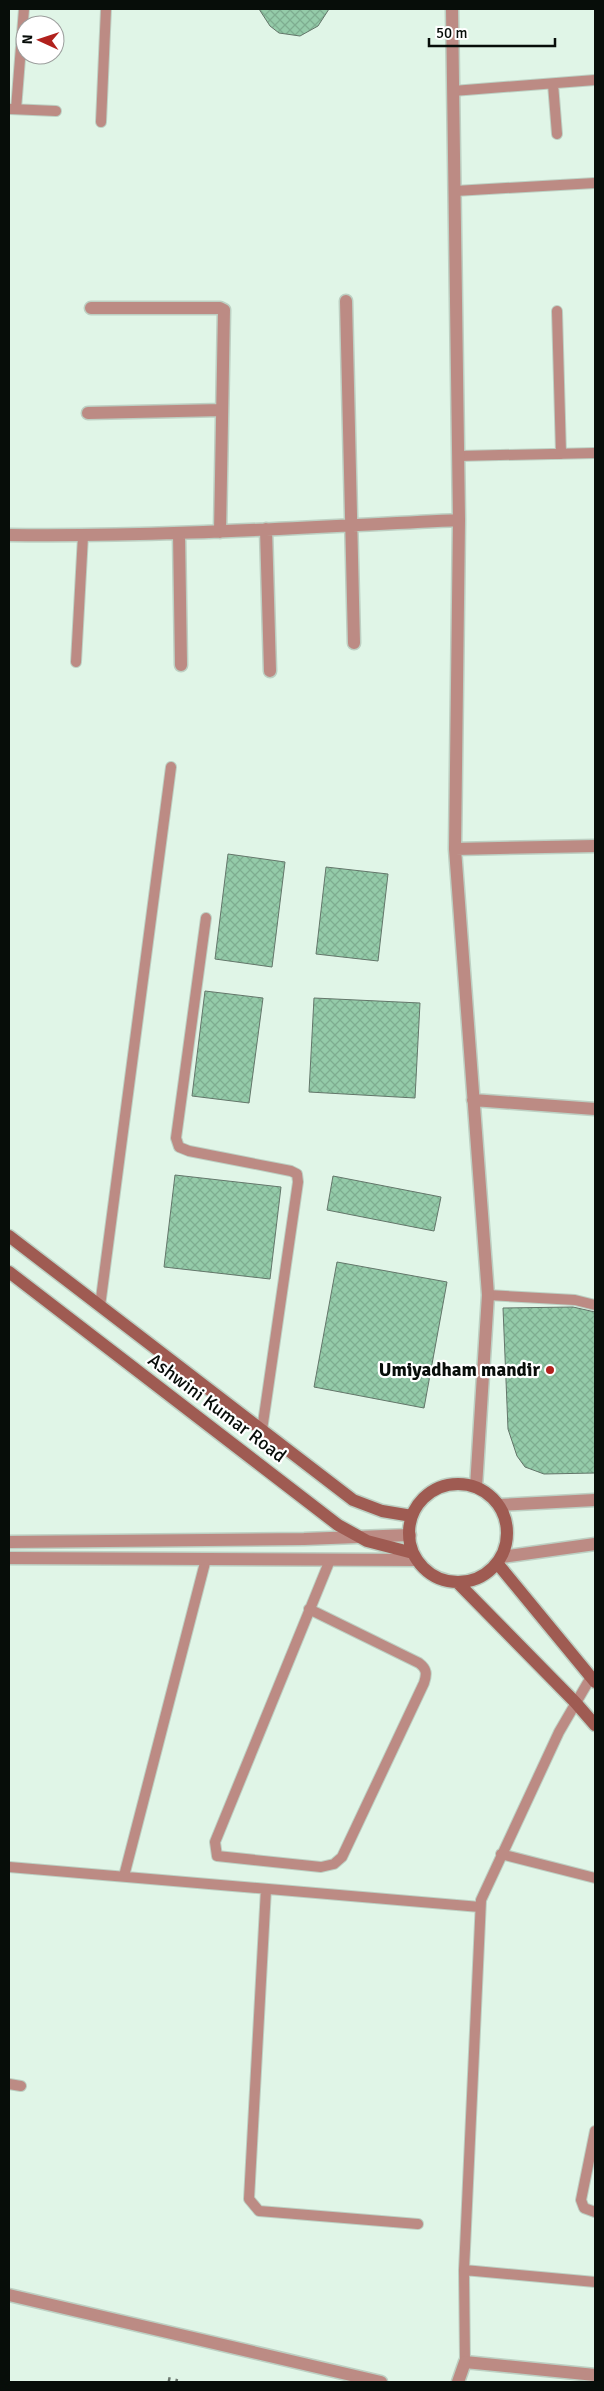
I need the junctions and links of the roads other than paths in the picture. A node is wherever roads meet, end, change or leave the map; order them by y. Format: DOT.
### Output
graph roads {
  1 [pos="24,9"];
  2 [pos="106,9"];
  3 [pos="452,9"];
  4 [pos="595,80"];
  5 [pos="553,84"];
  6 [pos="453,91"];
  7 [pos="12,109"];
  8 [pos="56,111"];
  9 [pos="101,122"];
  10 [pos="557,134"];
  11 [pos="595,183"];
  12 [pos="455,191"];
  13 [pos="346,301"];
  14 [pos="90,308"];
  15 [pos="557,311"];
  16 [pos="222,410"];
  17 [pos="88,413"];
  18 [pos="595,453"];
  19 [pos="561,454"];
  20 [pos="458,456"];
  21 [pos="459,520"];
  22 [pos="352,525"];
  23 [pos="266,530"];
  24 [pos="220,532"];
  25 [pos="179,533"];
  26 [pos="9,535"];
  27 [pos="82,536"];
  28 [pos="354,643"];
  29 [pos="76,662"];
  30 [pos="181,666"];
  31 [pos="270,672"];
  32 [pos="171,767"];
  33 [pos="595,846"];
  34 [pos="455,849"];
  35 [pos="206,918"];
  36 [pos="473,1100"];
  37 [pos="595,1110"];
  38 [pos="9,1236"];
  39 [pos="9,1272"];
  40 [pos="488,1295"];
  41 [pos="595,1304"];
  42 [pos="100,1306"];
  43 [pos="262,1430"];
  44 [pos="476,1487"];
  45 [pos="595,1500"];
  46 [pos="499,1506"];
  47 [pos="412,1516"];
  48 [pos="410,1535"];
  49 [pos="361,1538"];
  50 [pos="9,1542"];
  51 [pos="595,1544"];
  52 [pos="415,1556"];
  53 [pos="9,1558"];
  54 [pos="206,1559"];
  55 [pos="330,1560"];
  56 [pos="499,1560"];
  57 [pos="458,1583"];
  58 [pos="310,1609"];
  59 [pos="593,1680"];
  60 [pos="575,1702"];
  61 [pos="595,1725"];
  62 [pos="501,1854"];
  63 [pos="9,1867"];
  64 [pos="124,1876"];
  65 [pos="595,1878"];
  66 [pos="266,1888"];
  67 [pos="480,1907"];
  68 [pos="9,2084"];
  69 [pos="21,2086"];
  70 [pos="595,2131"];
  71 [pos="595,2212"];
  72 [pos="418,2224"];
  73 [pos="464,2270"];
  74 [pos="595,2282"];
  75 [pos="9,2295"];
  76 [pos="465,2362"];
  77 [pos="595,2375"];
  78 [pos="382,2382"];
  79 [pos="458,2382"];
  1 -- 7 [label="lane"];
  2 -- 9 [label="lane"];
  3 -- 6 [label="street"];
  4 -- 5 [label="lane"];
  5 -- 6 [label="lane"];
  5 -- 10 [label="lane"];
  6 -- 12 [label="street"];
  7 -- 8 [label="lane"];
  11 -- 12 [label="lane"];
  12 -- 20 [label="street"];
  13 -- 22 [label="street"];
  14 -- 16 [label="street"];
  15 -- 19 [label="lane"];
  16 -- 17 [label="street"];
  16 -- 24 [label="street"];
  18 -- 19 [label="lane"];
  19 -- 20 [label="lane"];
  20 -- 21 [label="street"];
  21 -- 22 [label="street"];
  21 -- 34 [label="street"];
  22 -- 23 [label="street"];
  22 -- 28 [label="street"];
  23 -- 24 [label="street"];
  23 -- 31 [label="street"];
  24 -- 25 [label="street"];
  25 -- 27 [label="street"];
  25 -- 30 [label="street"];
  26 -- 27 [label="street"];
  27 -- 29 [label="lane"];
  32 -- 42 [label="lane"];
  33 -- 34 [label="street"];
  34 -- 36 [label="street"];
  35 -- 43 [label="lane"];
  36 -- 37 [label="street"];
  36 -- 40 [label="street"];
  38 -- 42 [label="main road, Ashwini Kumar Road"];
  39 -- 49 [label="main road, Ashwini Kumar Road"];
  40 -- 41 [label="lane"];
  40 -- 44 [label="street"];
  42 -- 43 [label="main road, Ashwini Kumar Road"];
  43 -- 47 [label="main road, Ashwini Kumar Road"];
  44 -- 46 [label="main road"];
  44 -- 47 [label="main road"];
  45 -- 46 [label="street"];
  46 -- 56 [label="main road"];
  47 -- 48 [label="main road"];
  48 -- 49 [label="street"];
  48 -- 52 [label="main road"];
  49 -- 50 [label="street"];
  49 -- 52 [label="main road, Ashwini Kumar Road"];
  51 -- 56 [label="street"];
  52 -- 55 [label="street"];
  52 -- 57 [label="main road"];
  53 -- 54 [label="street"];
  54 -- 55 [label="street"];
  54 -- 64 [label="lane"];
  55 -- 58 [label="lane"];
  56 -- 57 [label="main road"];
  56 -- 59 [label="main road"];
  57 -- 60 [label="main road"];
  58 -- 58 [label="lane"];
  59 -- 60 [label="lane"];
  60 -- 61 [label="main road"];
  60 -- 62 [label="lane"];
  62 -- 65 [label="lane"];
  62 -- 67 [label="lane"];
  63 -- 64 [label="lane"];
  64 -- 66 [label="lane"];
  66 -- 67 [label="lane"];
  66 -- 72 [label="lane"];
  67 -- 73 [label="lane"];
  68 -- 69 [label="lane"];
  70 -- 71 [label="lane"];
  73 -- 74 [label="lane"];
  73 -- 76 [label="lane"];
  75 -- 78 [label="street"];
  76 -- 77 [label="street"];
  76 -- 79 [label="street"];
}
